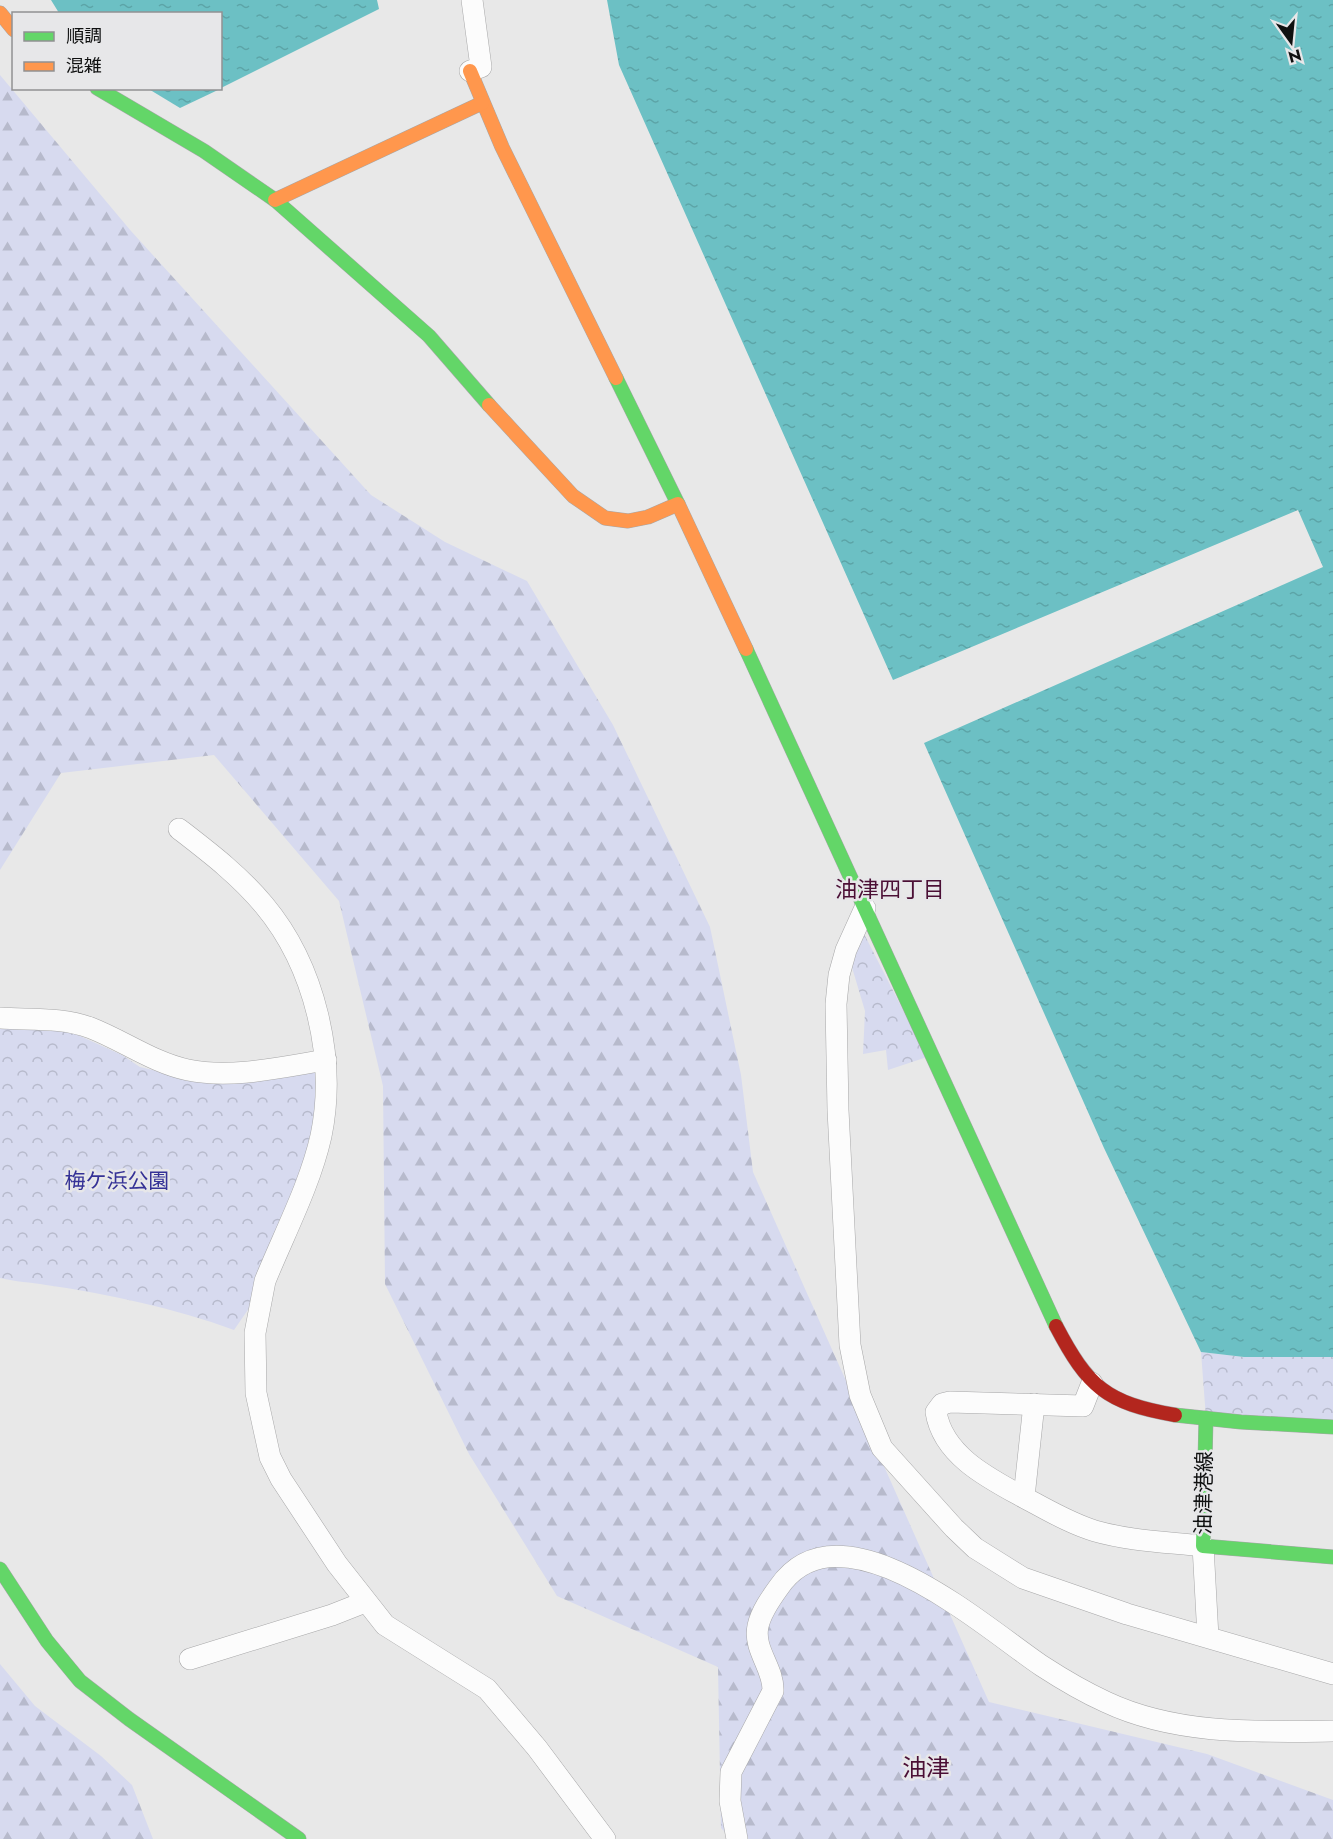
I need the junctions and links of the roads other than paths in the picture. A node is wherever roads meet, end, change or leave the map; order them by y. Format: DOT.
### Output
graph roads {
  1 [pos="472,0"];
  2 [pos="0,13"];
  3 [pos="12,28"];
  4 [pos="470,72"];
  5 [pos="100,90"];
  6 [pos="482,103"];
  7 [pos="275,200"];
  8 [pos="678,504"];
  9 [pos="179,829"];
  10 [pos="865,908"];
  11 [pos="0,1018"];
  12 [pos="326,1060"];
  13 [pos="1092,1383"];
  14 [pos="1034,1404"];
  15 [pos="1206,1418"];
  16 [pos="1333,1427"];
  17 [pos="1024,1497"];
  18 [pos="1203,1546"];
  19 [pos="1333,1557"];
  20 [pos="0,1569"];
  21 [pos="365,1602"];
  22 [pos="1208,1637"];
  23 [pos="190,1659"];
  24 [pos="1333,1674"];
  25 [pos="1333,1731"];
  26 [pos="299,1839"];
  27 [pos="605,1839"];
  28 [pos="737,1839"];
  1 -- 4 [label="street"];
  2 -- 3 [label="street"];
  4 -- 6 [label="street"];
  5 -- 7 [label="street"];
  6 -- 7 [label="street"];
  6 -- 8 [label="street"];
  7 -- 8 [label="street"];
  8 -- 10 [label="street"];
  9 -- 12 [label="street"];
  10 -- 13 [label="street"];
  10 -- 22 [label="street"];
  11 -- 12 [label="street"];
  12 -- 21 [label="street"];
  13 -- 14 [label="street"];
  13 -- 15 [label="street"];
  14 -- 17 [label="street"];
  14 -- 17 [label="street"];
  15 -- 16 [label="street"];
  15 -- 18 [label="street, 油津港線"];
  17 -- 18 [label="street"];
  18 -- 19 [label="street, 油津港線"];
  18 -- 22 [label="street"];
  20 -- 26 [label="street"];
  21 -- 23 [label="street"];
  21 -- 27 [label="street"];
  22 -- 24 [label="street"];
  25 -- 28 [label="street"];
}
